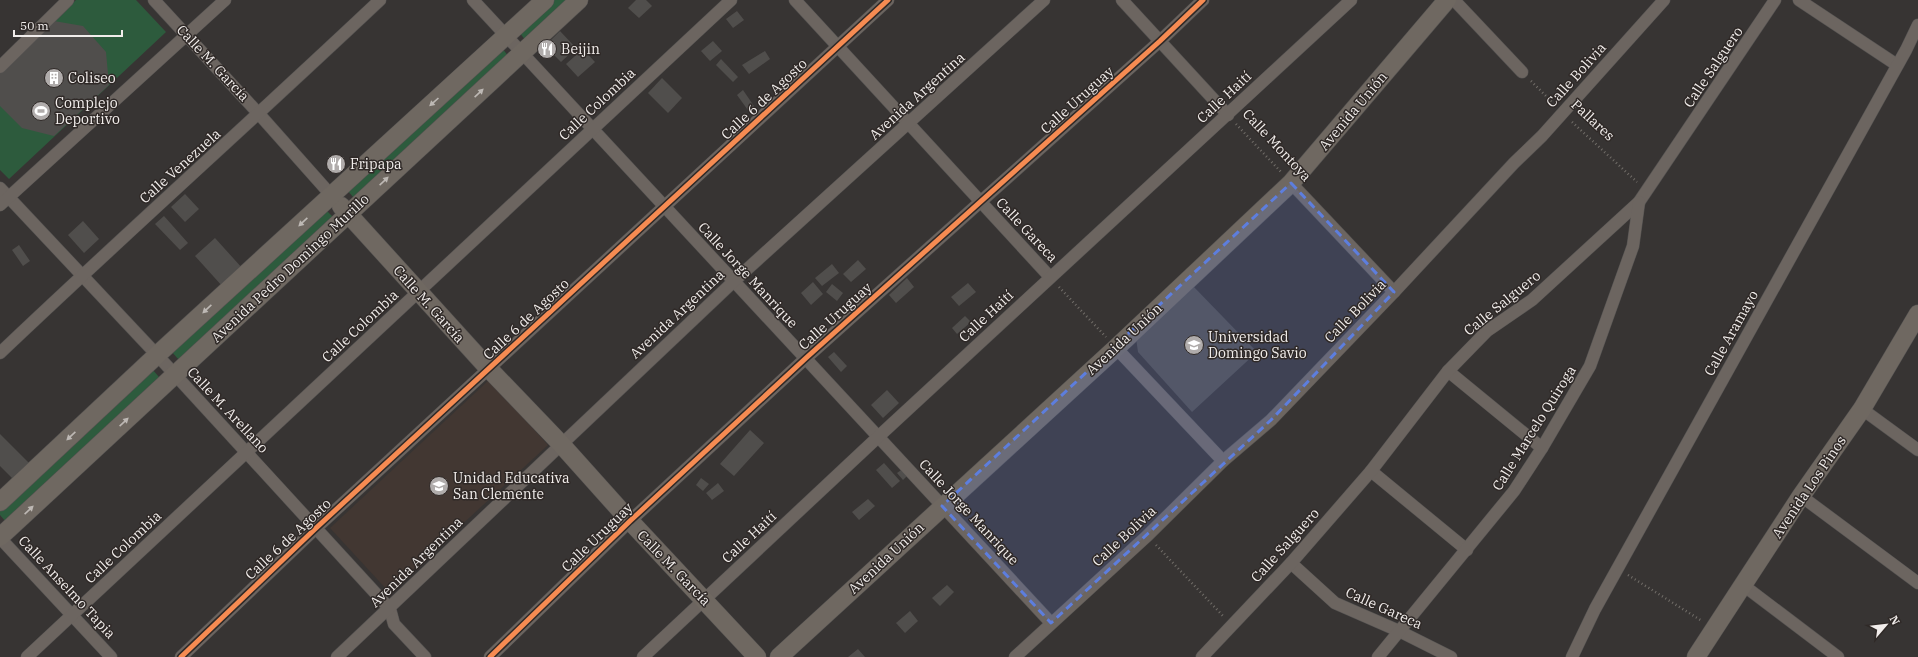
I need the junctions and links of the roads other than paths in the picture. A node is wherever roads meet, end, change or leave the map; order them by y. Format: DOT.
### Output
graph roads {
  1 [pos="68,0"];
  2 [pos="154,0"];
  3 [pos="225,0"];
  4 [pos="380,0"];
  5 [pos="472,0"];
  6 [pos="545,0"];
  7 [pos="579,0"];
  8 [pos="731,0"];
  9 [pos="795,0"];
  10 [pos="888,0"];
  11 [pos="1044,0"];
  12 [pos="1122,0"];
  13 [pos="1203,0"];
  14 [pos="1351,0"];
  15 [pos="1447,0"];
  16 [pos="1454,0"];
  17 [pos="1664,0"];
  18 [pos="1775,0"];
  19 [pos="1799,0"];
  20 [pos="1918,25"];
  21 [pos="188,35"];
  22 [pos="506,37"];
  23 [pos="1160,41"];
  24 [pos="838,46"];
  25 [pos="522,54"];
  26 [pos="1897,65"];
  27 [pos="0,67"];
  28 [pos="1522,72"];
  29 [pos="260,114"];
  30 [pos="1228,115"];
  31 [pos="909,124"];
  32 [pos="592,129"];
  33 [pos="1291,183"];
  34 [pos="0,188"];
  35 [pos="331,195"];
  36 [pos="4,201"];
  37 [pos="981,202"];
  38 [pos="1639,202"];
  39 [pos="665,208"];
  40 [pos="348,215"];
  41 [pos="82,276"];
  42 [pos="1050,277"];
  43 [pos="733,282"];
  44 [pos="419,292"];
  45 [pos="1394,292"];
  46 [pos="1917,320"];
  47 [pos="1116,348"];
  48 [pos="0,353"];
  49 [pos="157,355"];
  50 [pos="806,358"];
  51 [pos="489,369"];
  52 [pos="1448,371"];
  53 [pos="175,374"];
  54 [pos="1862,409"];
  55 [pos="878,437"];
  56 [pos="561,444"];
  57 [pos="1542,448"];
  58 [pos="1918,450"];
  59 [pos="246,452"];
  60 [pos="1223,461"];
  61 [pos="1371,470"];
  62 [pos="1801,496"];
  63 [pos="0,502"];
  64 [pos="942,506"];
  65 [pos="630,521"];
  66 [pos="315,529"];
  67 [pos="0,537"];
  68 [pos="1467,550"];
  69 [pos="1291,563"];
  70 [pos="1918,583"];
  71 [pos="1743,585"];
  72 [pos="704,599"];
  73 [pos="390,609"];
  74 [pos="73,615"];
  75 [pos="1051,623"];
  76 [pos="1399,631"];
  77 [pos="27,657"];
  78 [pos="111,657"];
  79 [pos="181,657"];
  80 [pos="337,657"];
  81 [pos="425,657"];
  82 [pos="490,657"];
  83 [pos="643,657"];
  84 [pos="757,657"];
  85 [pos="779,657"];
  86 [pos="1015,657"];
  87 [pos="1202,657"];
  88 [pos="1378,657"];
  89 [pos="1452,657"];
  90 [pos="1572,657"];
  91 [pos="1696,657"];
  92 [pos="1838,657"];
  1 -- 27 [label="street"];
  2 -- 21 [label="street, Calle M. García"];
  3 -- 21 [label="street"];
  4 -- 29 [label="street, Calle Venezuela"];
  5 -- 22 [label="street, Calle Jorge Manrique"];
  6 -- 22 [label="main road, Avenida Pedro Domingo Murillo"];
  7 -- 25 [label="main road, Avenida Pedro Domingo Murillo"];
  8 -- 32 [label="street, Calle Colombia"];
  9 -- 24 [label="street, Calle Gareca"];
  10 -- 24 [label="street, Calle 6 de Agosto"];
  11 -- 31 [label="street, Avenida Argentina"];
  12 -- 23 [label="street, Calle Montoya"];
  13 -- 23 [label="street, Calle Uruguay"];
  14 -- 30 [label="street, Calle Haití"];
  15 -- 33 [label="main road, Avenida Unión"];
  16 -- 28 [label="street"];
  17 -- 45 [label="street, Calle Bolivia"];
  18 -- 38 [label="street, Calle Salguero"];
  19 -- 26 [label="street"];
  20 -- 26 [label="street, Calle Aramayo"];
  21 -- 29 [label="street, Calle M. García"];
  21 -- 36 [label="street"];
  22 -- 25 [label="street, Calle Jorge Manrique"];
  22 -- 35 [label="main road, Avenida Pedro Domingo Murillo, one-way"];
  23 -- 30 [label="street, Calle Montoya"];
  23 -- 37 [label="street, Calle Uruguay"];
  24 -- 31 [label="street, Calle Gareca"];
  24 -- 39 [label="street, Calle 6 de Agosto"];
  25 -- 32 [label="street, Calle Jorge Manrique"];
  40 -- 25 [label="main road, Avenida Pedro Domingo Murillo, one-way"];
  26 -- 90 [label="street, Calle Aramayo"];
  29 -- 35 [label="street, Calle M. García"];
  29 -- 41 [label="street, Calle Venezuela"];
  30 -- 42 [label="street, Calle Haití"];
  31 -- 37 [label="street, Calle Gareca"];
  31 -- 43 [label="street, Avenida Argentina"];
  32 -- 39 [label="street, Calle Jorge Manrique"];
  32 -- 44 [label="street, Calle Colombia"];
  33 -- 45 [label="street, Calle Montoya"];
  33 -- 47 [label="main road, Avenida Unión"];
  34 -- 36 [label="street, Calle M. Arellano"];
  35 -- 40 [label="main road, Calle M. García"];
  35 -- 49 [label="main road, Avenida Pedro Domingo Murillo, one-way"];
  36 -- 41 [label="street, Calle M. Arellano"];
  37 -- 42 [label="street, Calle Gareca"];
  37 -- 50 [label="street, Calle Uruguay"];
  38 -- 52 [label="street, Calle Salguero"];
  38 -- 57 [label="street, Calle Marcelo Quiroga"];
  39 -- 43 [label="street, Calle Jorge Manrique"];
  39 -- 51 [label="street, Calle 6 de Agosto"];
  40 -- 44 [label="main road, Calle M. García"];
  40 -- 53 [label="main road, Avenida Pedro Domingo Murillo"];
  41 -- 48 [label="street, Calle Venezuela"];
  41 -- 49 [label="street, Calle M. Arellano"];
  42 -- 55 [label="street, Calle Haití"];
  43 -- 50 [label="street, Calle Jorge Manrique"];
  43 -- 56 [label="street, Avenida Argentina"];
  44 -- 51 [label="main road, Calle M. García"];
  44 -- 59 [label="street, Calle Colombia"];
  45 -- 60 [label="street, Calle Bolivia"];
  46 -- 54 [label="main road, Avenida Los Pinos"];
  47 -- 60 [label="street"];
  47 -- 64 [label="main road, Avenida Unión"];
  49 -- 53 [label="street, Calle M. Arellano"];
  49 -- 63 [label="main road, Avenida Pedro Domingo Murillo, one-way"];
  50 -- 55 [label="street, Calle Jorge Manrique"];
  50 -- 65 [label="street, Calle Uruguay"];
  51 -- 56 [label="main road, Calle M. García"];
  51 -- 66 [label="street, Calle 6 de Agosto"];
  52 -- 57 [label="street"];
  52 -- 61 [label="street, Calle Salguero"];
  53 -- 59 [label="street, Calle M. Arellano"];
  67 -- 53 [label="main road, Avenida Pedro Domingo Murillo, one-way"];
  54 -- 58 [label="street"];
  54 -- 62 [label="main road, Avenida Los Pinos"];
  55 -- 64 [label="street, Calle Jorge Manrique"];
  55 -- 72 [label="street, Calle Haití"];
  56 -- 65 [label="main road, Calle M. García"];
  56 -- 73 [label="street, Avenida Argentina"];
  57 -- 68 [label="street, Calle Marcelo Quiroga"];
  59 -- 66 [label="street, Calle M. Arellano"];
  59 -- 74 [label="street, Calle Colombia"];
  60 -- 75 [label="street, Calle Bolivia"];
  61 -- 68 [label="street"];
  61 -- 69 [label="street, Calle Salguero"];
  62 -- 70 [label="street"];
  62 -- 71 [label="main road, Avenida Los Pinos"];
  64 -- 75 [label="street, Calle Jorge Manrique"];
  64 -- 85 [label="main road, Avenida Unión"];
  65 -- 72 [label="main road, Calle M. García"];
  65 -- 82 [label="street, Calle Uruguay"];
  66 -- 73 [label="street, Calle M. Arellano"];
  66 -- 79 [label="street, Calle 6 de Agosto"];
  67 -- 74 [label="street, Calle Anselmo Tapia"];
  68 -- 76 [label="street, Calle Marcelo Quiroga"];
  69 -- 76 [label="street, Calle Gareca"];
  69 -- 87 [label="street, Calle Salguero"];
  71 -- 91 [label="main road, Avenida Los Pinos"];
  71 -- 92 [label="street"];
  72 -- 83 [label="street, Calle Haití"];
  72 -- 84 [label="main road, Calle M. García"];
  73 -- 80 [label="street, Avenida Argentina"];
  73 -- 81 [label="street, Calle M. Arellano"];
  74 -- 77 [label="street, Calle Colombia"];
  74 -- 78 [label="street, Calle Anselmo Tapia"];
  75 -- 86 [label="street, Calle Bolivia"];
  76 -- 88 [label="street, Calle Marcelo Quiroga"];
  76 -- 89 [label="street, Calle Gareca"];
}
